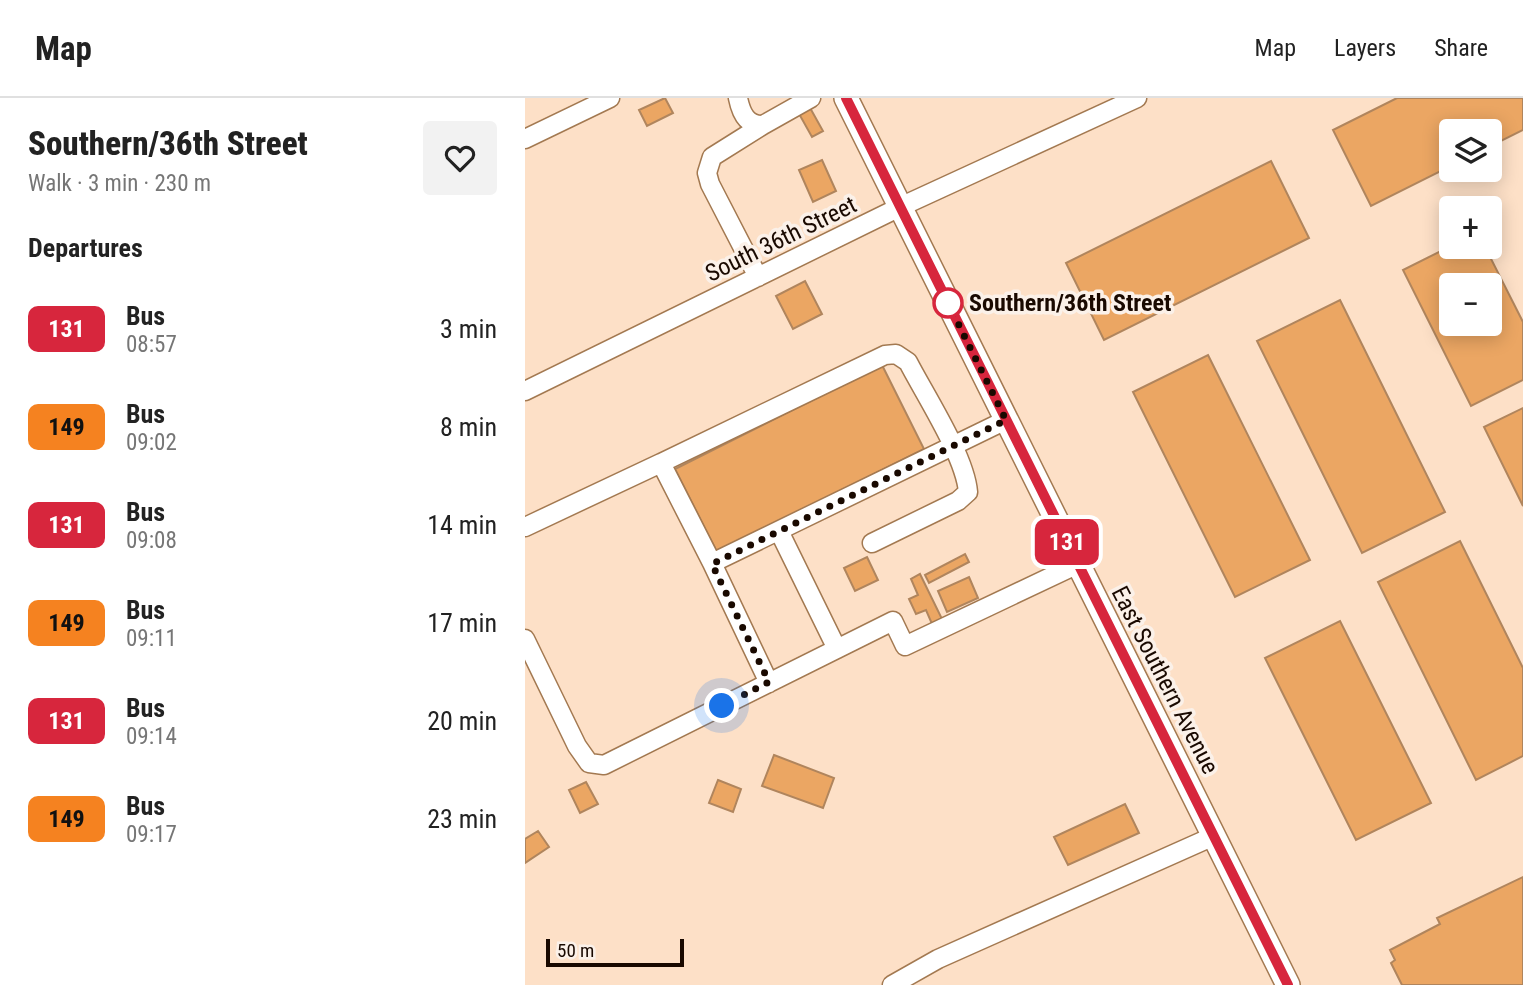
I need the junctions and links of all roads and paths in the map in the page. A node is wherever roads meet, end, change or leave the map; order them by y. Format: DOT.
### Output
graph roads {
  1 [pos="610,98"];
  2 [pos="738,98"];
  3 [pos="811,98"];
  4 [pos="846,98"];
  5 [pos="1137,98"];
  6 [pos="764,125"];
  7 [pos="525,138"];
  8 [pos="900,207"];
  9 [pos="758,278"];
  10 [pos="525,391"];
  11 [pos="1006,420"];
  12 [pos="951,446"];
  13 [pos="661,463"];
  14 [pos="525,527"];
  15 [pos="779,531"];
  16 [pos="872,543"];
  17 [pos="712,564"];
  18 [pos="1077,564"];
  19 [pos="525,639"];
  20 [pos="837,649"];
  21 [pos="769,682"];
  22 [pos="1214,836"];
  23 [pos="892,985"];
  24 [pos="1288,985"];
  1 -- 7 [label="street"];
  2 -- 6 [label="street"];
  3 -- 6 [label="street"];
  4 -- 8 [label="main road, East Southern Avenue"];
  5 -- 8 [label="street, South 36th Street"];
  6 -- 9 [label="street"];
  8 -- 9 [label="street, South 36th Street"];
  8 -- 11 [label="main road, East Southern Avenue"];
  9 -- 10 [label="street, South 36th Street"];
  11 -- 12 [label="street"];
  11 -- 18 [label="main road, East Southern Avenue"];
  12 -- 13 [label="street"];
  12 -- 15 [label="street"];
  12 -- 16 [label="street"];
  13 -- 14 [label="street"];
  13 -- 17 [label="street"];
  15 -- 17 [label="street"];
  15 -- 20 [label="street"];
  17 -- 21 [label="street"];
  18 -- 20 [label="street"];
  18 -- 22 [label="main road, East Southern Avenue"];
  19 -- 21 [label="street"];
  20 -- 21 [label="street"];
  22 -- 23 [label="street"];
  22 -- 24 [label="main road, East Southern Avenue"];
}
